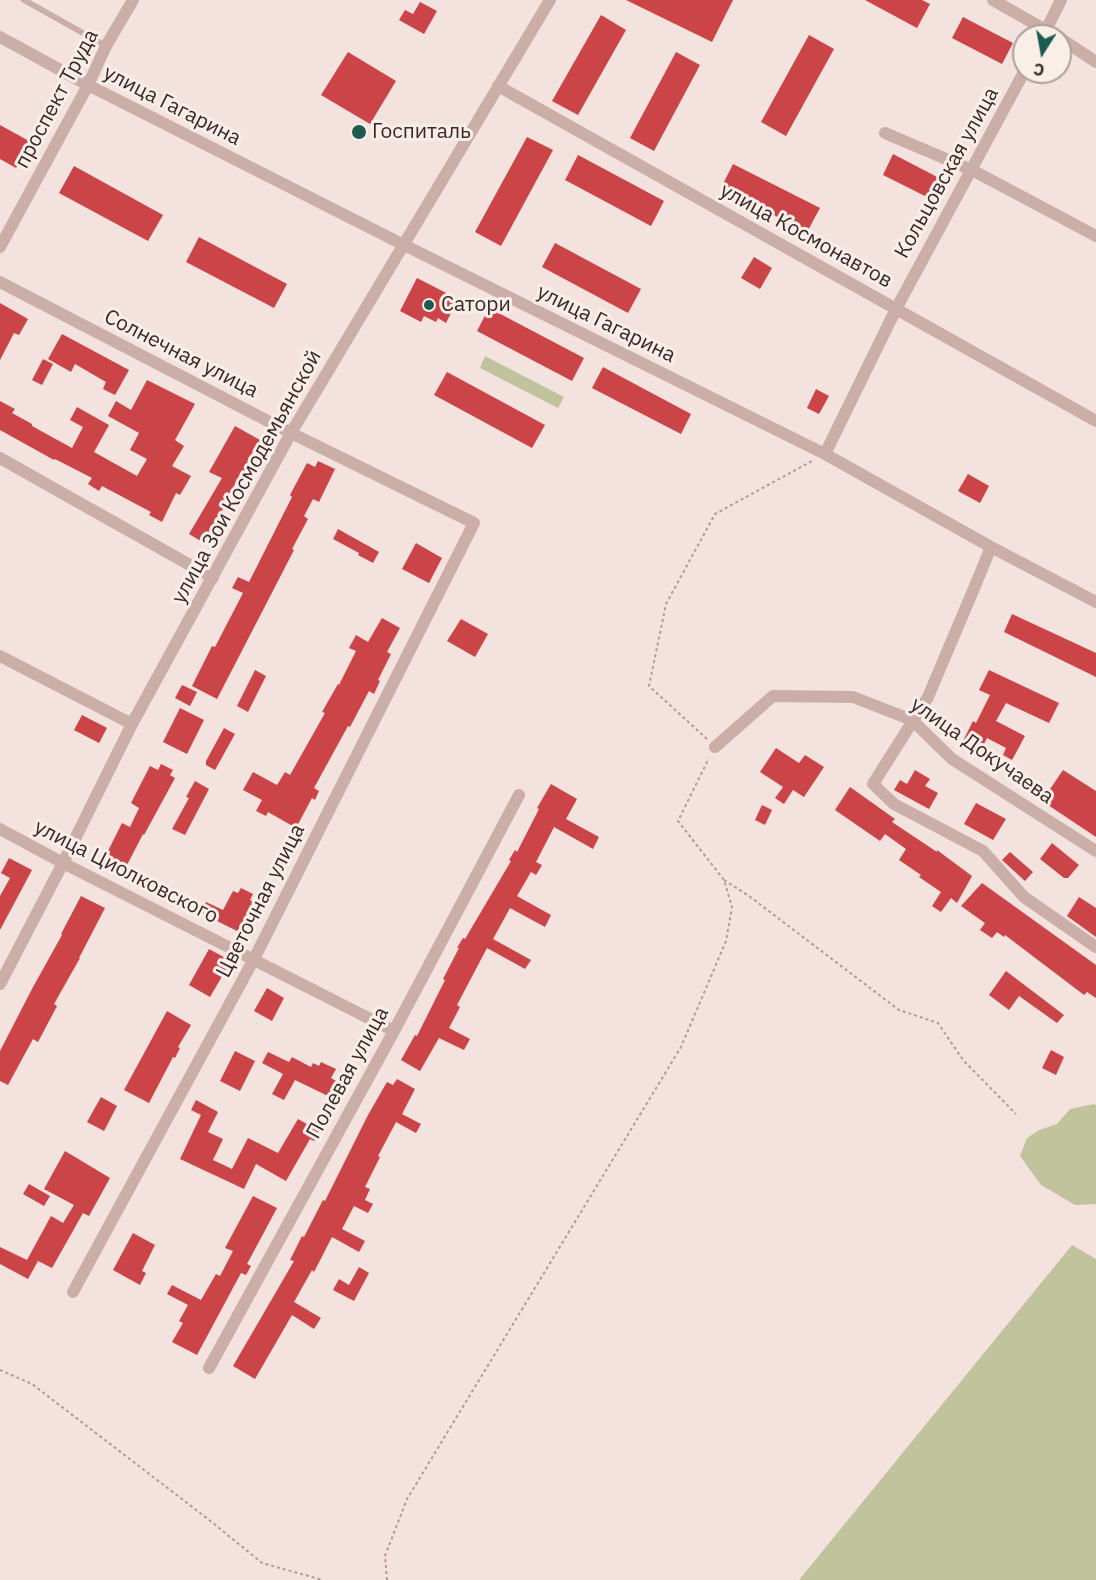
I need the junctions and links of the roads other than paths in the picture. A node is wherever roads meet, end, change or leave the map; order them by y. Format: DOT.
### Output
graph roads {
  1 [pos="24,0"];
  2 [pos="133,0"];
  3 [pos="550,0"];
  4 [pos="993,0"];
  5 [pos="1061,0"];
  6 [pos="1033,24"];
  7 [pos="1055,24"];
  8 [pos="0,37"];
  9 [pos="106,46"];
  10 [pos="1072,47"];
  11 [pos="1096,62"];
  12 [pos="1018,84"];
  13 [pos="88,85"];
  14 [pos="498,86"];
  15 [pos="885,133"];
  16 [pos="972,170"];
  17 [pos="1096,236"];
  18 [pos="404,245"];
  19 [pos="0,248"];
  20 [pos="0,282"];
  21 [pos="896,309"];
  22 [pos="1096,421"];
  23 [pos="291,433"];
  24 [pos="825,454"];
  25 [pos="0,458"];
  26 [pos="474,523"];
  27 [pos="991,547"];
  28 [pos="213,578"];
  29 [pos="1096,602"];
  30 [pos="0,656"];
  31 [pos="912,720"];
  32 [pos="132,724"];
  33 [pos="715,747"];
  34 [pos="519,795"];
  35 [pos="0,829"];
  36 [pos="1096,851"];
  37 [pos="63,863"];
  38 [pos="1096,947"];
  39 [pos="254,959"];
  40 [pos="0,984"];
  41 [pos="394,1031"];
  42 [pos="73,1292"];
  43 [pos="209,1368"];
  1 -- 9 [label="lane"];
  2 -- 9 [label="street, проспект Труда"];
  3 -- 14 [label="street, улица Зои Космодемьянской"];
  4 -- 6 [label="street"];
  5 -- 7 [label="street"];
  8 -- 13 [label="street, улица Гагарина"];
  9 -- 13 [label="street, проспект Труда"];
  10 -- 11 [label="street"];
  12 -- 16 [label="street, Кольцовская улица"];
  13 -- 18 [label="street, улица Гагарина"];
  13 -- 19 [label="street, проспект Труда"];
  14 -- 18 [label="street, улица Зои Космодемьянской"];
  14 -- 21 [label="street, улица Космонавтов"];
  15 -- 16 [label="street"];
  16 -- 17 [label="street"];
  16 -- 21 [label="street, Кольцовская улица"];
  18 -- 23 [label="street, улица Зои Космодемьянской"];
  18 -- 24 [label="street, улица Гагарина"];
  20 -- 23 [label="street, Солнечная улица"];
  21 -- 22 [label="street, улица Космонавтов"];
  21 -- 24 [label="street, Кольцовская улица"];
  23 -- 26 [label="street, Солнечная улица"];
  23 -- 28 [label="street, улица Зои Космодемьянской"];
  24 -- 27 [label="street, улица Гагарина"];
  25 -- 28 [label="street"];
  26 -- 39 [label="street, Цветочная улица"];
  27 -- 29 [label="street, улица Гагарина"];
  27 -- 31 [label="street"];
  28 -- 32 [label="street, улица Зои Космодемьянской"];
  30 -- 32 [label="street"];
  31 -- 33 [label="street, улица Докучаева"];
  31 -- 36 [label="street, улица Докучаева"];
  31 -- 38 [label="street"];
  32 -- 37 [label="street, улица Зои Космодемьянской"];
  34 -- 41 [label="street, Полевая улица"];
  35 -- 37 [label="street, улица Циолковского"];
  37 -- 39 [label="street, улица Циолковского"];
  37 -- 40 [label="street, улица Зои Космодемьянской"];
  39 -- 41 [label="street, улица Циолковского"];
  39 -- 42 [label="street, Цветочная улица"];
  41 -- 43 [label="street, Полевая улица"];
}
